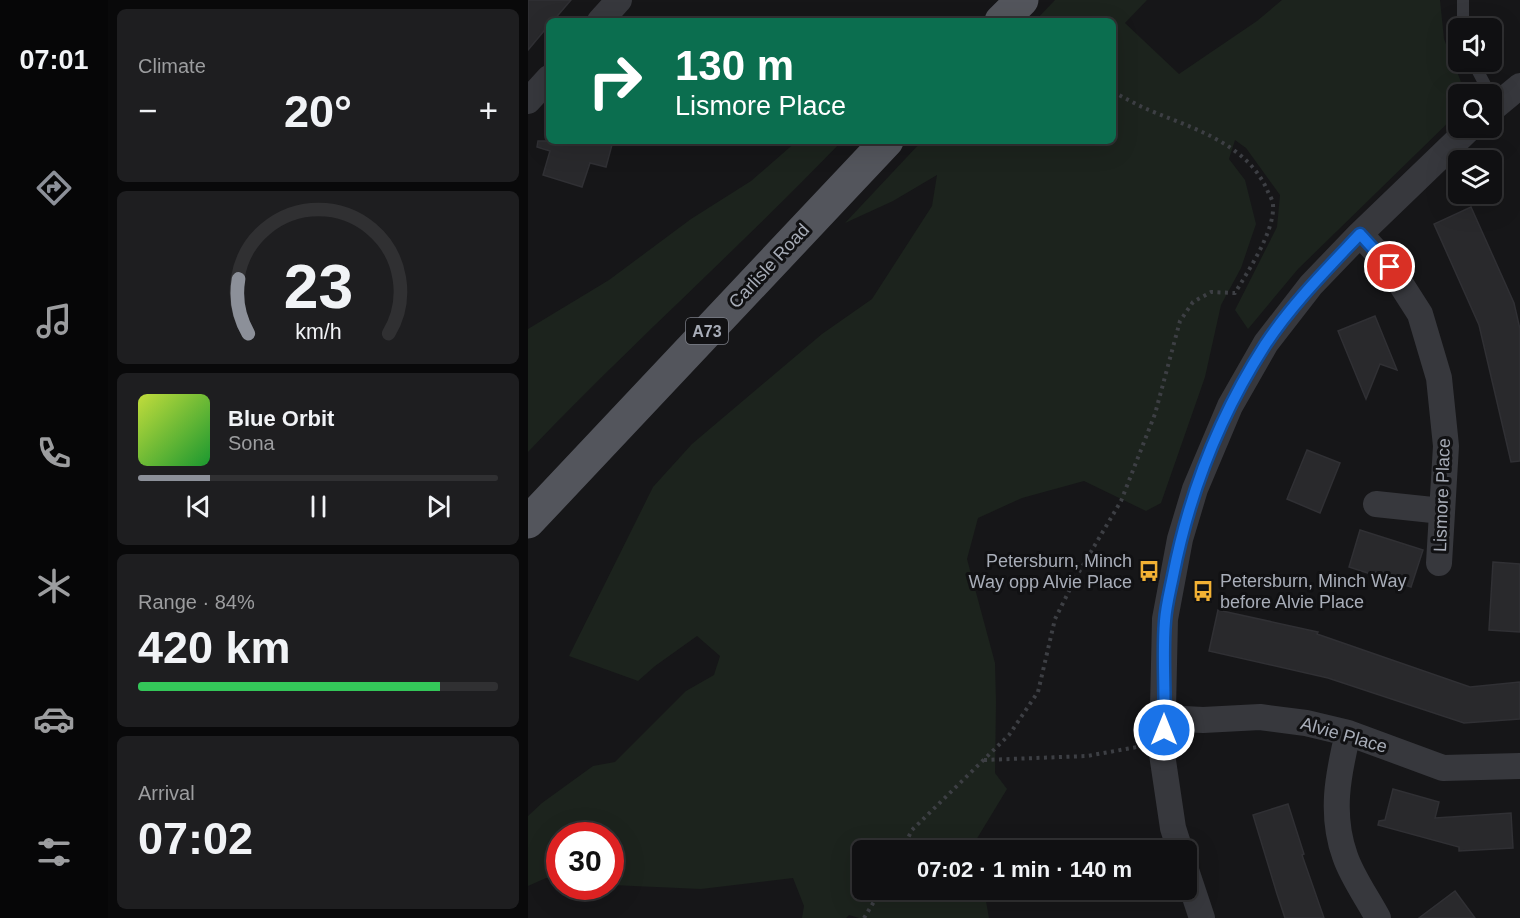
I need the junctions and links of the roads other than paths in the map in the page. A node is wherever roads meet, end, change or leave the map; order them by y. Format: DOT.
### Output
graph roads {
  1 [pos="619,0"];
  2 [pos="1022,0"];
  3 [pos="1462,0"];
  4 [pos="603,18"];
  5 [pos="1004,18"];
  6 [pos="1463,18"];
  7 [pos="546,81"];
  8 [pos="1520,86"];
  9 [pos="1502,96"];
  10 [pos="528,101"];
  11 [pos="1460,138"];
  12 [pos="884,144"];
  13 [pos="1360,234"];
  14 [pos="1376,504"];
  15 [pos="1442,511"];
  16 [pos="528,522"];
  17 [pos="1439,563"];
  18 [pos="1164,730"];
  19 [pos="1348,733"];
  20 [pos="1520,766"];
  21 [pos="1177,840"];
  22 [pos="1196,900"];
  23 [pos="1202,918"];
  24 [pos="1378,918"];
  1 -- 4 [label="street"];
  2 -- 5 [label="main road"];
  3 -- 6 [label="lane"];
  7 -- 10 [label="street"];
  8 -- 9 [label="street"];
  11 -- 13 [label="street"];
  12 -- 16 [label="main road, Carlisle Road / A73"];
  13 -- 15 [label="street, Lismore Place"];
  13 -- 18 [label="street"];
  14 -- 15 [label="street"];
  15 -- 17 [label="street, Lismore Place"];
  18 -- 19 [label="street, Alvie Place"];
  18 -- 21 [label="street"];
  19 -- 20 [label="street, Alvie Place"];
  19 -- 24 [label="street"];
  22 -- 23 [label="street"];
}
